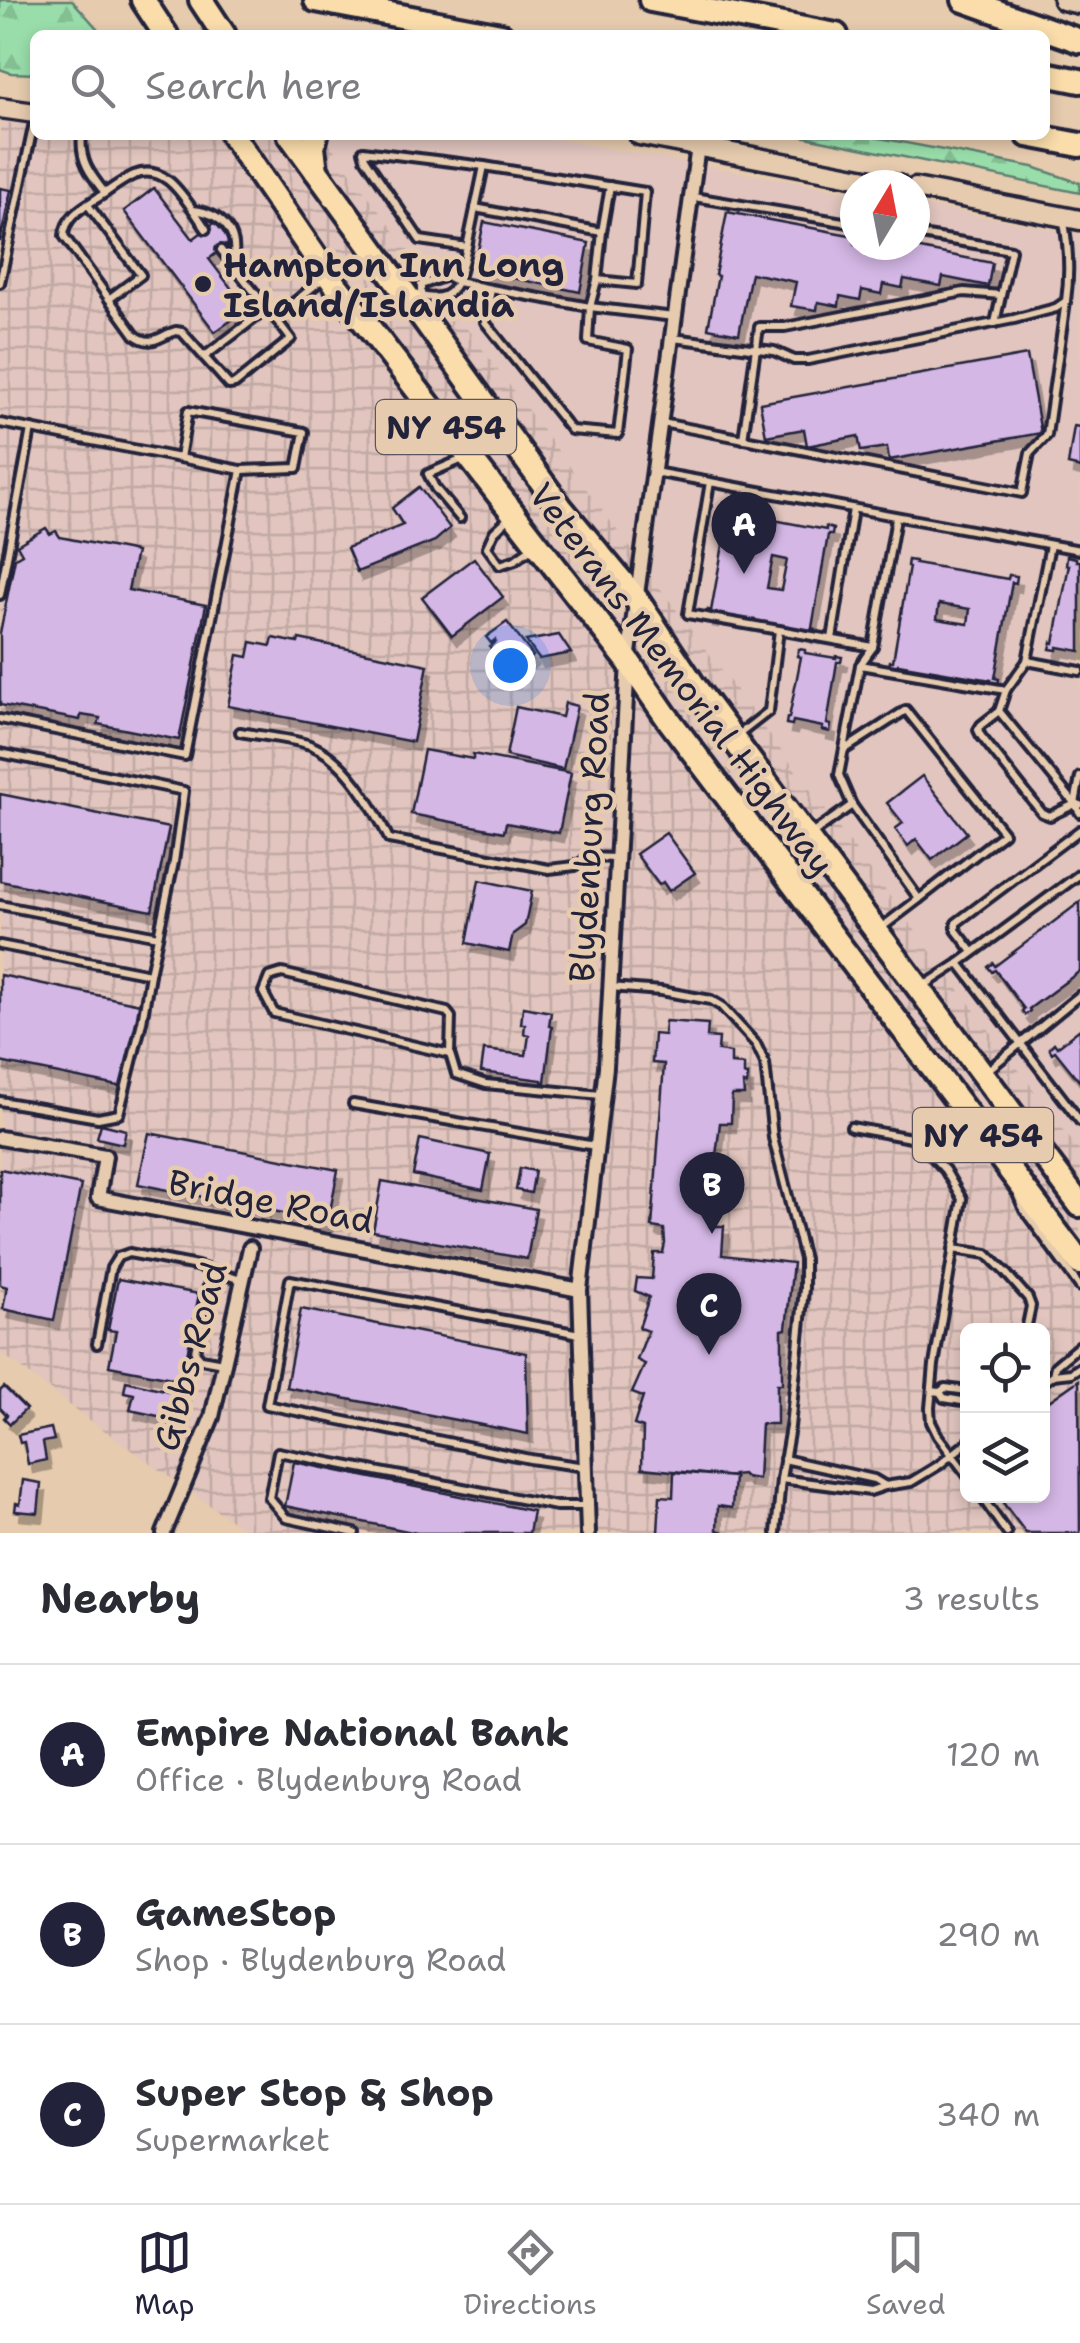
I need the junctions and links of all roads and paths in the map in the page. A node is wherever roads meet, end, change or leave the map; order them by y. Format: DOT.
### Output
graph roads {
  1 [pos="143,0"];
  2 [pos="202,0"];
  3 [pos="316,0"];
  4 [pos="651,0"];
  5 [pos="964,0"];
  6 [pos="1063,0"];
  7 [pos="1080,4"];
  8 [pos="163,30"];
  9 [pos="221,30"];
  10 [pos="475,30"];
  11 [pos="810,30"];
  12 [pos="1049,30"];
  13 [pos="1050,30"];
  14 [pos="1080,41"];
  15 [pos="1050,75"];
  16 [pos="1080,81"];
  17 [pos="0,108"];
  18 [pos="30,113"];
  19 [pos="30,139"];
  20 [pos="1050,139"];
  21 [pos="81,140"];
  22 [pos="235,140"];
  23 [pos="294,140"];
  24 [pos="315,140"];
  25 [pos="666,140"];
  26 [pos="1080,145"];
  27 [pos="698,146"];
  28 [pos="484,166"];
  29 [pos="316,170"];
  30 [pos="840,174"];
  31 [pos="610,186"];
  32 [pos="930,191"];
  33 [pos="105,193"];
  34 [pos="691,196"];
  35 [pos="88,205"];
  36 [pos="475,208"];
  37 [pos="193,210"];
  38 [pos="1071,218"];
  39 [pos="840,221"];
  40 [pos="206,229"];
  41 [pos="602,232"];
  42 [pos="930,236"];
  43 [pos="468,247"];
  44 [pos="222,250"];
  45 [pos="232,264"];
  46 [pos="328,275"];
  47 [pos="598,280"];
  48 [pos="458,282"];
  49 [pos="0,283"];
  50 [pos="491,289"];
  51 [pos="1001,295"];
  52 [pos="110,299"];
  53 [pos="416,299"];
  54 [pos="1066,301"];
  55 [pos="590,308"];
  56 [pos="266,309"];
  57 [pos="675,317"];
  58 [pos="274,318"];
  59 [pos="995,323"];
  60 [pos="672,338"];
  61 [pos="754,349"];
  62 [pos="204,357"];
  63 [pos="0,423"];
  64 [pos="661,423"];
  65 [pos="32,429"];
  66 [pos="742,439"];
  67 [pos="469,456"];
  68 [pos="180,458"];
  69 [pos="240,470"];
  70 [pos="654,472"];
  71 [pos="710,482"];
  72 [pos="853,509"];
  73 [pos="514,514"];
  74 [pos="460,518"];
  75 [pos="896,518"];
  76 [pos="537,544"];
  77 [pos="1050,544"];
  78 [pos="1080,550"];
  79 [pos="0,595"];
  80 [pos="637,600"];
  81 [pos="779,630"];
  82 [pos="832,639"];
  83 [pos="872,647"];
  84 [pos="1027,661"];
  85 [pos="628,662"];
  86 [pos="860,664"];
  87 [pos="1080,671"];
  88 [pos="1006,690"];
  89 [pos="999,710"];
  90 [pos="0,720"];
  91 [pos="240,732"];
  92 [pos="734,739"];
  93 [pos="844,750"];
  94 [pos="0,753"];
  95 [pos="1080,777"];
  96 [pos="852,805"];
  97 [pos="1077,805"];
  98 [pos="1080,813"];
  99 [pos="1080,830"];
  100 [pos="806,837"];
  101 [pos="618,859"];
  102 [pos="1080,874"];
  103 [pos="919,899"];
  104 [pos="0,904"];
  105 [pos="876,931"];
  106 [pos="158,936"];
  107 [pos="0,944"];
  108 [pos="974,952"];
  109 [pos="959,963"];
  110 [pos="150,974"];
  111 [pos="610,987"];
  112 [pos="919,990"];
  113 [pos="1080,995"];
  114 [pos="1022,1043"];
  115 [pos="450,1054"];
  116 [pos="982,1075"];
  117 [pos="602,1095"];
  118 [pos="0,1101"];
  119 [pos="353,1104"];
  120 [pos="1080,1121"];
  121 [pos="851,1127"];
  122 [pos="0,1138"];
  123 [pos="595,1146"];
  124 [pos="1004,1163"];
  125 [pos="1080,1205"];
  126 [pos="250,1248"];
  127 [pos="953,1249"];
  128 [pos="1080,1263"];
  129 [pos="211,1271"];
  130 [pos="242,1280"];
  131 [pos="1080,1286"];
  132 [pos="580,1290"];
  133 [pos="1027,1323"];
  134 [pos="580,1334"];
  135 [pos="97,1344"];
  136 [pos="1080,1345"];
  137 [pos="224,1364"];
  138 [pos="1080,1366"];
  139 [pos="1054,1375"];
  140 [pos="1050,1378"];
  141 [pos="960,1390"];
  142 [pos="936,1391"];
  143 [pos="960,1401"];
  144 [pos="960,1448"];
  145 [pos="952,1455"];
  146 [pos="784,1458"];
  147 [pos="960,1466"];
  148 [pos="586,1467"];
  149 [pos="781,1479"];
  150 [pos="884,1486"];
  151 [pos="986,1503"];
  152 [pos="588,1506"];
  153 [pos="164,1533"];
  154 [pos="355,1533"];
  155 [pos="588,1533"];
  156 [pos="776,1533"];
  157 [pos="1006,1533"];
  1 -- 8 [label="highway"];
  2 -- 9 [label="highway"];
  3 -- 10 [label="highway"];
  4 -- 11 [label="highway"];
  5 -- 12 [label="highway"];
  6 -- 7 [label="main road"];
  13 -- 14 [label="highway"];
  15 -- 16 [label="highway"];
  17 -- 18 [label="main road"];
  19 -- 49 [label="lane"];
  20 -- 26 [label="highway"];
  21 -- 33 [label="lane"];
  22 -- 46 [label="highway, Veterans Memorial Highway / NY 454"];
  23 -- 29 [label="highway, Veterans Memorial Highway / NY 454"];
  24 -- 29 [label="highway"];
  25 -- 27 [label="main road"];
  27 -- 30 [label="main road"];
  27 -- 34 [label="street, Blydenburg Road"];
  28 -- 31 [label="lane"];
  28 -- 36 [label="lane"];
  28 -- 43 [label="lane"];
  29 -- 53 [label="highway, Veterans Memorial Highway / NY 454"];
  31 -- 41 [label="lane"];
  31 -- 47 [label="lane"];
  32 -- 38 [label="main road"];
  33 -- 35 [label="lane"];
  33 -- 37 [label="lane"];
  34 -- 39 [label="lane"];
  34 -- 57 [label="street, Blydenburg Road"];
  35 -- 52 [label="lane"];
  35 -- 52 [label="lane"];
  36 -- 41 [label="lane"];
  36 -- 43 [label="lane"];
  37 -- 40 [label="lane"];
  37 -- 45 [label="lane"];
  38 -- 54 [label="lane"];
  41 -- 47 [label="lane"];
  42 -- 51 [label="lane"];
  43 -- 48 [label="lane"];
  44 -- 45 [label="lane"];
  45 -- 56 [label="lane"];
  46 -- 58 [label="lane"];
  46 -- 67 [label="highway, Veterans Memorial Highway / NY 454"];
  47 -- 55 [label="lane"];
  48 -- 50 [label="lane"];
  48 -- 53 [label="lane"];
  48 -- 53 [label="lane"];
  50 -- 55 [label="lane"];
  50 -- 55 [label="lane"];
  51 -- 59 [label="lane"];
  51 -- 61 [label="lane"];
  52 -- 62 [label="lane"];
  53 -- 80 [label="highway, Veterans Memorial Highway / NY 454"];
  54 -- 59 [label="lane"];
  54 -- 66 [label="lane"];
  55 -- 57 [label="lane"];
  56 -- 58 [label="lane"];
  56 -- 62 [label="lane"];
  57 -- 60 [label="street, Blydenburg Road"];
  58 -- 62 [label="lane"];
  59 -- 61 [label="lane"];
  60 -- 61 [label="lane"];
  60 -- 64 [label="street, Blydenburg Road"];
  61 -- 66 [label="lane"];
  63 -- 65 [label="lane"];
  64 -- 66 [label="lane"];
  64 -- 70 [label="street, Blydenburg Road"];
  65 -- 68 [label="lane"];
  65 -- 79 [label="lane"];
  67 -- 73 [label="highway, Veterans Memorial Highway / NY 454"];
  67 -- 74 [label="lane"];
  68 -- 69 [label="lane"];
  68 -- 69 [label="lane"];
  69 -- 90 [label="lane"];
  70 -- 71 [label="lane"];
  70 -- 80 [label="street, Blydenburg Road"];
  71 -- 72 [label="lane"];
  71 -- 81 [label="lane"];
  72 -- 75 [label="lane"];
  72 -- 82 [label="lane"];
  73 -- 76 [label="highway, Veterans Memorial Highway / NY 454"];
  73 -- 76 [label="lane"];
  75 -- 77 [label="lane"];
  75 -- 83 [label="lane"];
  76 -- 85 [label="highway, Veterans Memorial Highway / NY 454"];
  77 -- 78 [label="lane"];
  77 -- 84 [label="lane"];
  80 -- 85 [label="street, Blydenburg Road"];
  80 -- 92 [label="highway, Veterans Memorial Highway / NY 454"];
  81 -- 82 [label="lane"];
  81 -- 92 [label="lane"];
  82 -- 83 [label="lane"];
  83 -- 86 [label="lane"];
  84 -- 87 [label="lane"];
  84 -- 88 [label="lane"];
  85 -- 101 [label="street, Blydenburg Road"];
  85 -- 124 [label="highway, Veterans Memorial Highway / NY 454"];
  86 -- 88 [label="lane"];
  86 -- 93 [label="lane"];
  88 -- 89 [label="lane"];
  89 -- 97 [label="lane"];
  89 -- 97 [label="lane"];
  91 -- 101 [label="lane"];
  92 -- 100 [label="highway, Veterans Memorial Highway / NY 454"];
  93 -- 96 [label="lane"];
  93 -- 103 [label="lane"];
  94 -- 106 [label="lane"];
  95 -- 97 [label="lane"];
  96 -- 100 [label="lane"];
  96 -- 103 [label="lane"];
  97 -- 98 [label="lane"];
  99 -- 108 [label="lane"];
  100 -- 105 [label="highway, Veterans Memorial Highway / NY 454"];
  101 -- 111 [label="street, Blydenburg Road"];
  102 -- 108 [label="lane"];
  103 -- 105 [label="lane"];
  104 -- 106 [label="lane"];
  105 -- 112 [label="highway, Veterans Memorial Highway / NY 454"];
  106 -- 110 [label="lane"];
  107 -- 110 [label="lane"];
  108 -- 109 [label="lane"];
  109 -- 112 [label="lane"];
  109 -- 114 [label="lane"];
  110 -- 118 [label="lane"];
  111 -- 117 [label="street, Blydenburg Road"];
  111 -- 146 [label="lane"];
  112 -- 116 [label="highway, Veterans Memorial Highway / NY 454"];
  113 -- 114 [label="lane"];
  114 -- 116 [label="lane"];
  114 -- 120 [label="lane"];
  115 -- 115 [label="lane"];
  115 -- 117 [label="lane"];
  116 -- 125 [label="highway, Veterans Memorial Highway / NY 454"];
  117 -- 123 [label="street, Blydenburg Road"];
  119 -- 123 [label="lane"];
  121 -- 127 [label="lane"];
  122 -- 132 [label="street, Bridge Road"];
  123 -- 132 [label="street, Blydenburg Road"];
  124 -- 128 [label="highway, Veterans Memorial Highway / NY 454"];
  124 -- 131 [label="lane"];
  126 -- 130 [label="street, Gibbs Road"];
  127 -- 133 [label="lane"];
  127 -- 142 [label="lane"];
  129 -- 130 [label="lane"];
  129 -- 135 [label="lane"];
  129 -- 137 [label="lane"];
  130 -- 137 [label="street, Gibbs Road"];
  132 -- 134 [label="street, Blydenburg Road"];
  134 -- 148 [label="street, Blydenburg Road"];
  134 -- 148 [label="lane"];
  136 -- 139 [label="lane"];
  137 -- 153 [label="street, Gibbs Road"];
  138 -- 139 [label="lane"];
  139 -- 140 [label="lane"];
  141 -- 142 [label="lane"];
  142 -- 143 [label="lane"];
  142 -- 145 [label="lane"];
  144 -- 145 [label="lane"];
  145 -- 147 [label="lane"];
  145 -- 150 [label="lane"];
  146 -- 149 [label="lane"];
  146 -- 150 [label="lane"];
  148 -- 152 [label="street, Blydenburg Road"];
  149 -- 150 [label="lane"];
  149 -- 156 [label="lane"];
  151 -- 157 [label="lane"];
  152 -- 154 [label="lane"];
  152 -- 155 [label="street, Blydenburg Road"];
}
